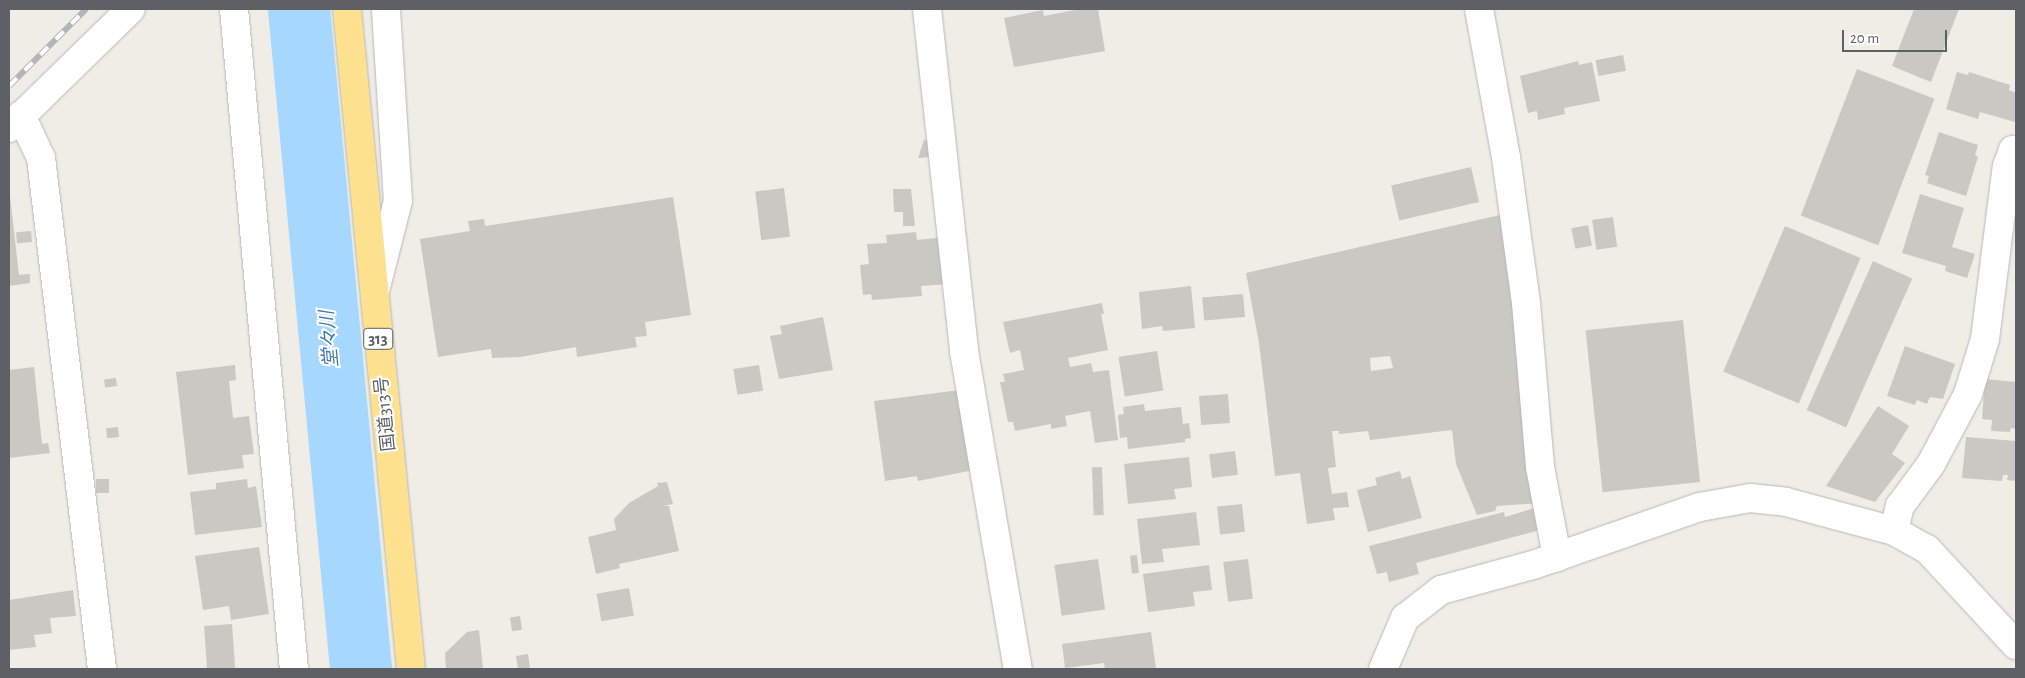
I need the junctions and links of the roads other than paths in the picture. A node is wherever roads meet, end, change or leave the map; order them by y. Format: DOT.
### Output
graph roads {
  1 [pos="130,9"];
  2 [pos="234,9"];
  3 [pos="347,9"];
  4 [pos="386,9"];
  5 [pos="927,9"];
  6 [pos="1479,9"];
  7 [pos="15,122"];
  8 [pos="2016,150"];
  9 [pos="374,296"];
  10 [pos="1894,531"];
  11 [pos="1557,557"];
  12 [pos="2016,645"];
  13 [pos="102,669"];
  14 [pos="294,669"];
  15 [pos="411,669"];
  16 [pos="1018,669"];
  17 [pos="1383,669"];
  1 -- 7 [label="street"];
  2 -- 14 [label="street"];
  3 -- 9 [label="highway, 国道313号 / 313"];
  4 -- 9 [label="street"];
  5 -- 16 [label="street"];
  6 -- 11 [label="street"];
  7 -- 13 [label="street"];
  8 -- 10 [label="street"];
  9 -- 15 [label="highway, 国道313号 / 313"];
  10 -- 11 [label="street"];
  10 -- 12 [label="street"];
  11 -- 17 [label="street"];
}
